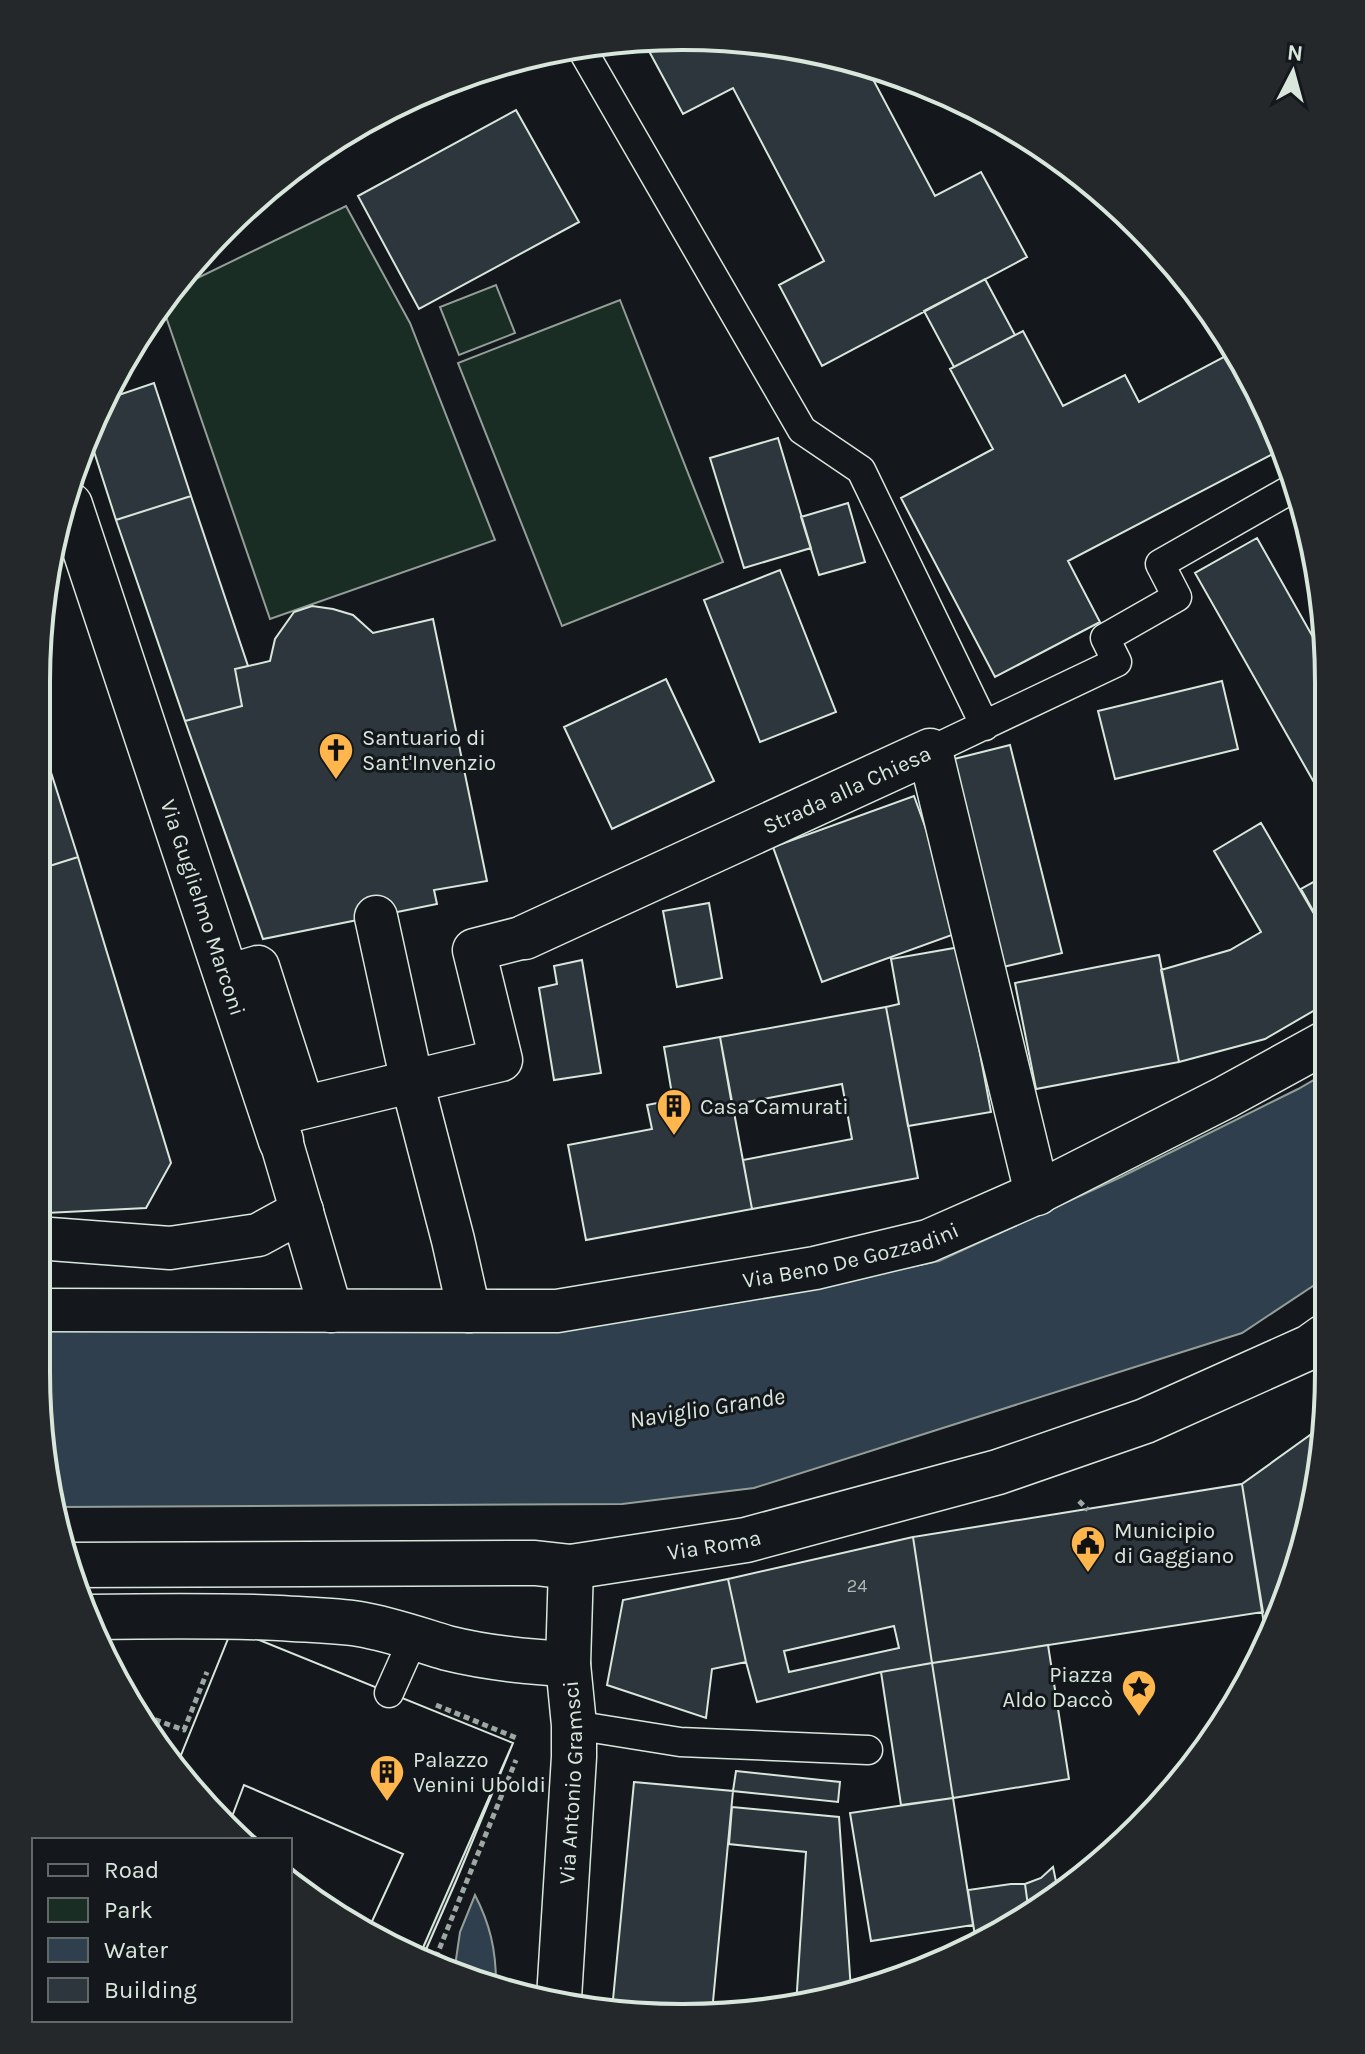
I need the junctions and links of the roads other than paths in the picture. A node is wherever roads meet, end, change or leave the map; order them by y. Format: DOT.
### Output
graph roads {
  1 [pos="587,57"];
  2 [pos="1285,493"];
  3 [pos="73,515"];
  4 [pos="985,726"];
  5 [pos="930,751"];
  6 [pos="376,917"];
  7 [pos="525,937"];
  8 [pos="1315,1048"];
  9 [pos="412,1082"];
  10 [pos="286,1121"];
  11 [pos="1037,1193"];
  12 [pos="302,1211"];
  13 [pos="50,1239"];
  14 [pos="50,1310"];
  15 [pos="331,1311"];
  16 [pos="469,1311"];
  17 [pos="1315,1353"];
  18 [pos="81,1565"];
  19 [pos="571,1567"];
  20 [pos="99,1617"];
  21 [pos="414,1637"];
  22 [pos="568,1664"];
  23 [pos="390,1690"];
  24 [pos="574,1725"];
  25 [pos="868,1750"];
  26 [pos="559,1992"];
  1 -- 4 [label="lane"];
  2 -- 4 [label="lane"];
  3 -- 10 [label="street, Via Guglielmo Marconi"];
  4 -- 5 [label="lane"];
  5 -- 7 [label="street, Strada alla Chiesa"];
  5 -- 11 [label="street, Strada alla Chiesa"];
  6 -- 9 [label="street"];
  7 -- 9 [label="street"];
  8 -- 11 [label="street, Via Beno De Gozzadini"];
  9 -- 10 [label="street"];
  9 -- 16 [label="street"];
  10 -- 12 [label="street, Via Guglielmo Marconi"];
  11 -- 16 [label="street, Via Beno De Gozzadini"];
  12 -- 13 [label="street"];
  12 -- 15 [label="street, Via Guglielmo Marconi"];
  14 -- 15 [label="street, Via Beno De Gozzadini"];
  15 -- 16 [label="street, Via Beno De Gozzadini"];
  17 -- 19 [label="street, Via Roma"];
  18 -- 19 [label="street, Via Roma"];
  19 -- 22 [label="street, Via Antonio Gramsci"];
  20 -- 21 [label="street"];
  21 -- 22 [label="street"];
  21 -- 23 [label="lane"];
  22 -- 24 [label="street, Via Antonio Gramsci"];
  24 -- 25 [label="lane"];
  24 -- 26 [label="street, Via Antonio Gramsci"];
}
